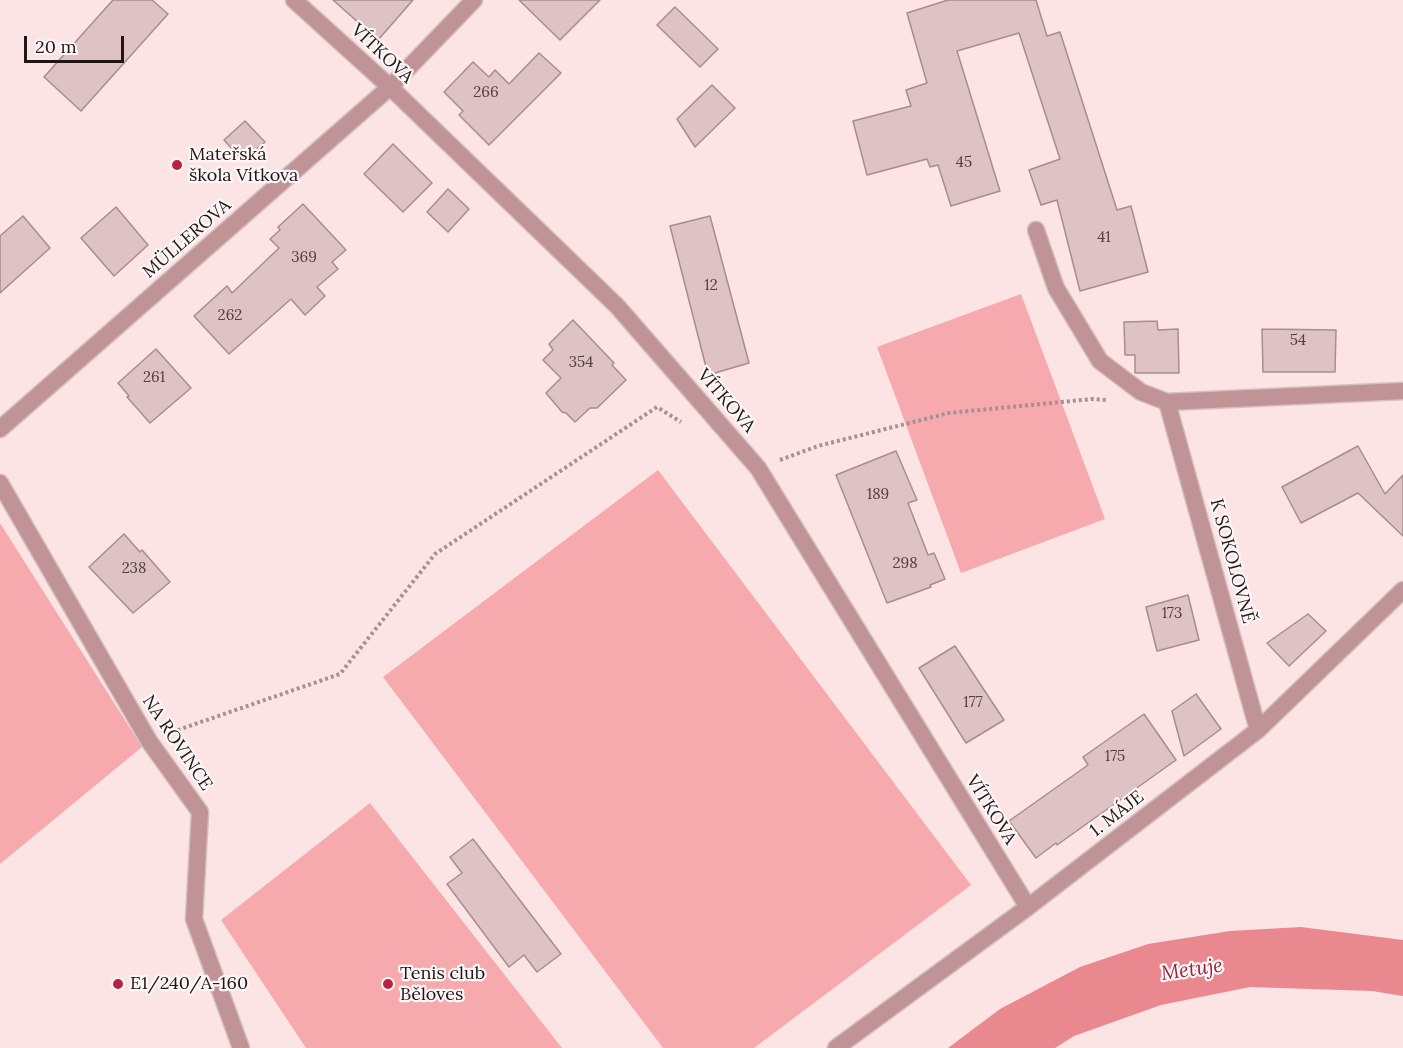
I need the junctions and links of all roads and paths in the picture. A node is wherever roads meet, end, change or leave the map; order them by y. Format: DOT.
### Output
graph roads {
  1 [pos="294,0"];
  2 [pos="474,0"];
  3 [pos="390,87"];
  4 [pos="1036,230"];
  5 [pos="1403,391"];
  6 [pos="1113,400"];
  7 [pos="1167,402"];
  8 [pos="687,426"];
  9 [pos="0,429"];
  10 [pos="758,468"];
  11 [pos="0,483"];
  12 [pos="1403,590"];
  13 [pos="1258,730"];
  14 [pos="148,741"];
  15 [pos="1028,907"];
  16 [pos="241,1048"];
  17 [pos="836,1048"];
  1 -- 3 [label="street, VÍTKOVA"];
  2 -- 3 [label="street, MÜLLEROVA"];
  3 -- 9 [label="street, MÜLLEROVA"];
  3 -- 10 [label="street, VÍTKOVA"];
  4 -- 7 [label="street"];
  5 -- 7 [label="street"];
  6 -- 10 [label="path"];
  7 -- 13 [label="street, K SOKOLOVNĚ"];
  8 -- 14 [label="path"];
  10 -- 15 [label="street, VÍTKOVA"];
  11 -- 14 [label="street, NA ROVINCE"];
  12 -- 13 [label="street, 1. MÁJE"];
  13 -- 15 [label="street, 1. MÁJE"];
  14 -- 16 [label="street, NA ROVINCE"];
  15 -- 17 [label="street, 1. MÁJE"];
}
